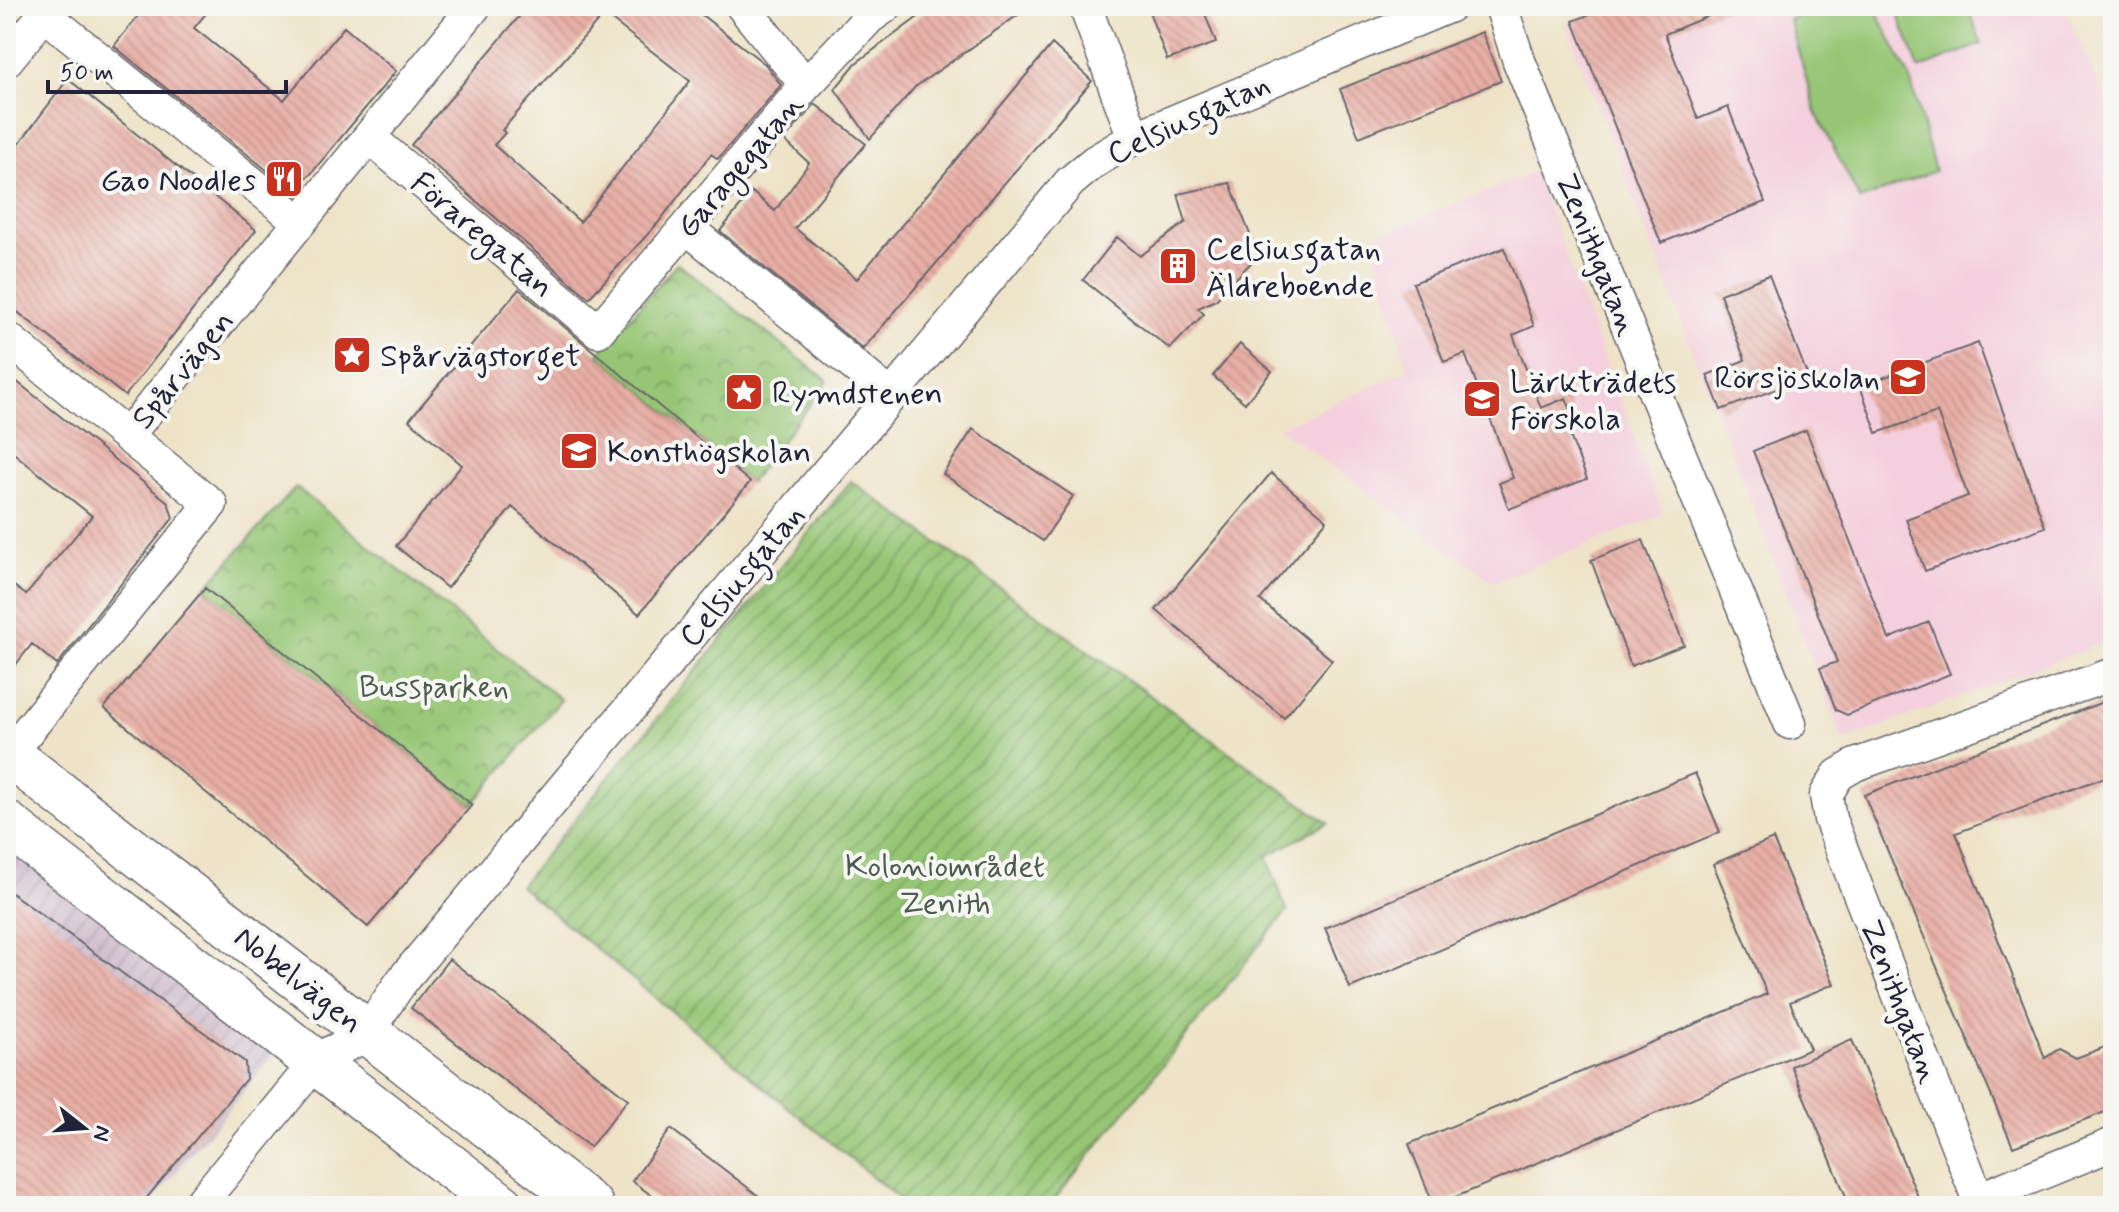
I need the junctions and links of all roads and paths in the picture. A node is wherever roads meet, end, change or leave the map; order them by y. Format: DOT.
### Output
graph roads {
  1 [pos="475,6"];
  2 [pos="742,6"];
  3 [pos="886,6"];
  4 [pos="1085,6"];
  5 [pos="1450,6"];
  6 [pos="1501,6"];
  7 [pos="47,10"];
  8 [pos="6,61"];
  9 [pos="806,85"];
  10 [pos="369,137"];
  11 [pos="1134,138"];
  12 [pos="300,222"];
  13 [pos="686,227"];
  14 [pos="598,331"];
  15 [pos="6,337"];
  16 [pos="890,395"];
  17 [pos="127,436"];
  18 [pos="2113,674"];
  19 [pos="1790,723"];
  20 [pos="8,753"];
  21 [pos="6,823"];
  22 [pos="366,1031"];
  23 [pos="316,1062"];
  24 [pos="2113,1144"];
  25 [pos="1980,1202"];
  26 [pos="198,1206"];
  27 [pos="502,1206"];
  28 [pos="591,1206"];
  1 -- 10 [label="street, Spårvägen"];
  2 -- 9 [label="street"];
  3 -- 9 [label="street, Garagegatan"];
  4 -- 11 [label="street"];
  5 -- 11 [label="street, Celsiusgatan"];
  6 -- 19 [label="street, Zenithgatan"];
  7 -- 8 [label="street"];
  7 -- 12 [label="street"];
  9 -- 13 [label="street, Garagegatan"];
  10 -- 12 [label="street, Spårvägen"];
  10 -- 14 [label="street, Föraregatan"];
  11 -- 16 [label="street, Celsiusgatan"];
  12 -- 17 [label="street, Spårvägen"];
  13 -- 14 [label="street, Garagegatan"];
  13 -- 16 [label="street"];
  15 -- 17 [label="street"];
  16 -- 22 [label="street, Celsiusgatan"];
  17 -- 20 [label="street, Spårvägen"];
  18 -- 25 [label="street, Zenithgatan"];
  20 -- 22 [label="main road, Nobelvägen"];
  21 -- 23 [label="main road, Nobelvägen"];
  22 -- 23 [label="street, Celsiusgatan"];
  22 -- 28 [label="main road, Nobelvägen"];
  23 -- 26 [label="street, Celsiusgatan"];
  23 -- 27 [label="main road, Nobelvägen"];
  24 -- 25 [label="street"];
}
